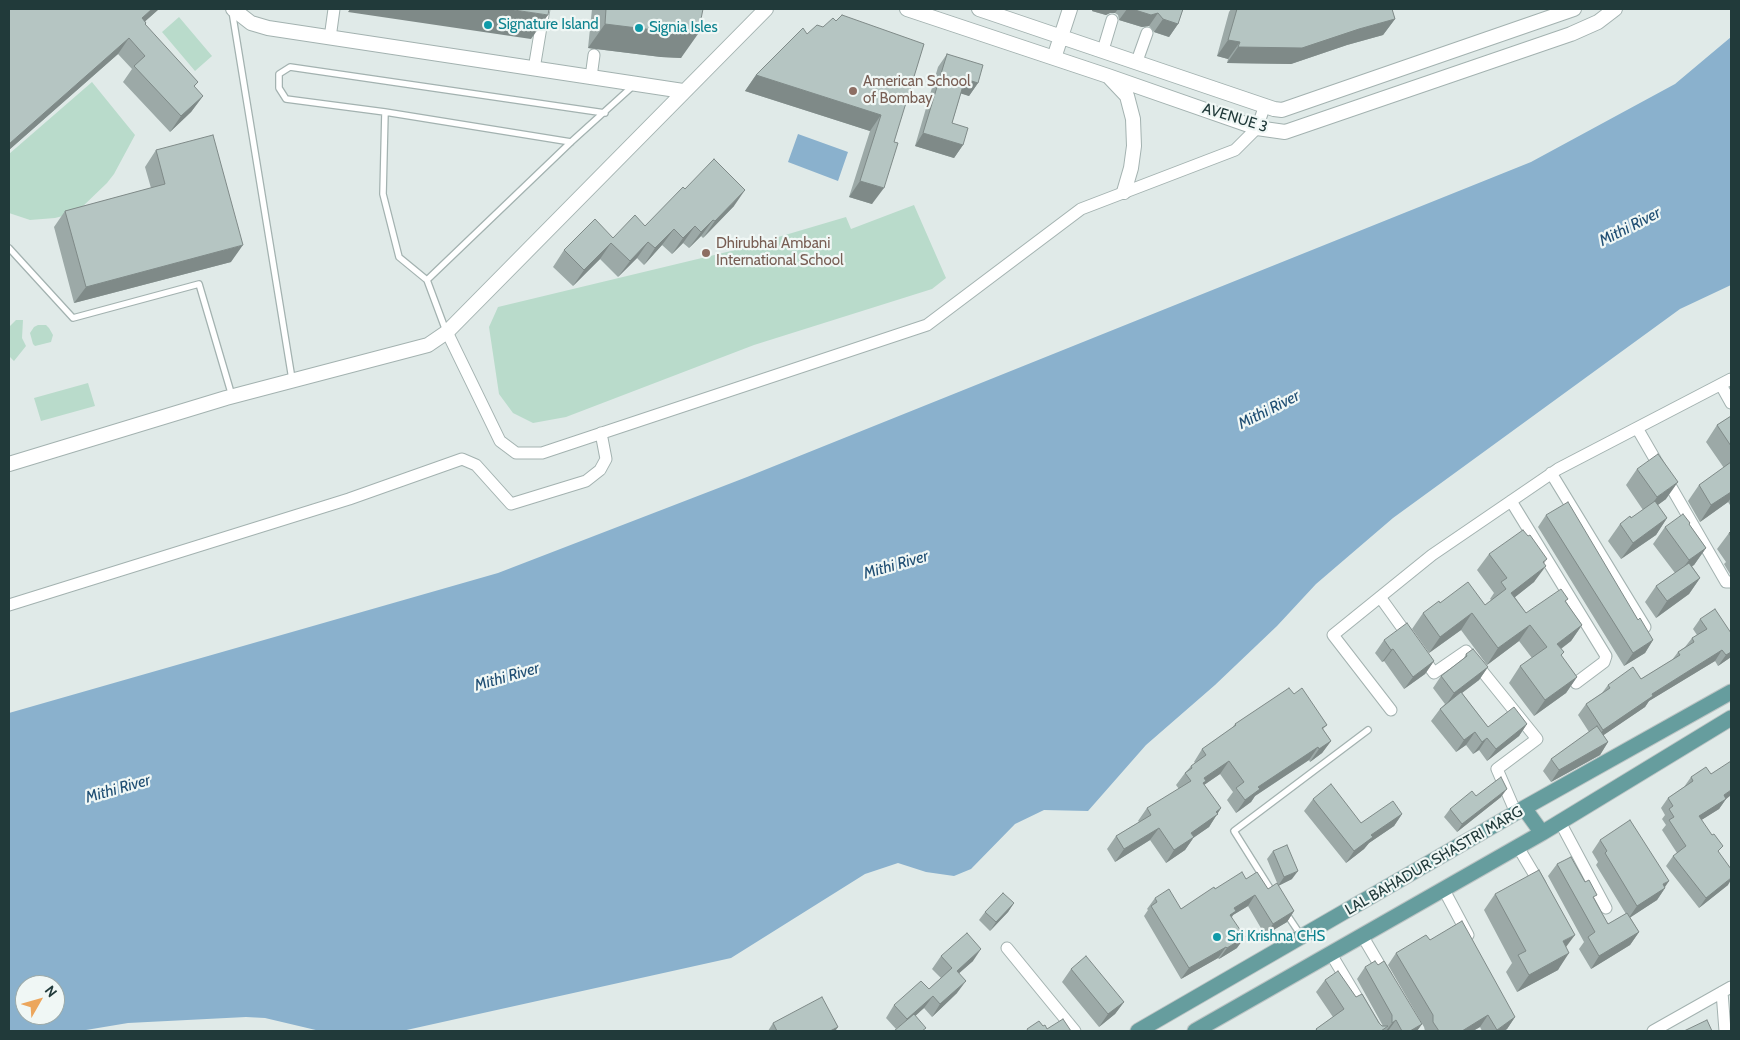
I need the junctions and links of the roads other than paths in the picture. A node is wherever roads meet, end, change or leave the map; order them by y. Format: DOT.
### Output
graph roads {
  1 [pos="232,9"];
  2 [pos="334,9"];
  3 [pos="544,9"];
  4 [pos="766,9"];
  5 [pos="907,9"];
  6 [pos="979,9"];
  7 [pos="1070,9"];
  8 [pos="1574,9"];
  9 [pos="1615,9"];
  10 [pos="1112,20"];
  11 [pos="1146,33"];
  12 [pos="1061,35"];
  13 [pos="330,38"];
  14 [pos="1103,50"];
  15 [pos="594,55"];
  16 [pos="1054,58"];
  17 [pos="1137,61"];
  18 [pos="534,68"];
  19 [pos="1108,76"];
  20 [pos="591,77"];
  21 [pos="636,84"];
  22 [pos="683,91"];
  23 [pos="1265,105"];
  24 [pos="385,112"];
  25 [pos="605,113"];
  26 [pos="1257,128"];
  27 [pos="571,142"];
  28 [pos="1124,192"];
  29 [pos="9,248"];
  30 [pos="427,280"];
  31 [pos="447,332"];
  32 [pos="292,382"];
  33 [pos="1726,382"];
  34 [pos="232,396"];
  35 [pos="1731,403"];
  36 [pos="1637,428"];
  37 [pos="601,433"];
  38 [pos="9,464"];
  39 [pos="1551,474"];
  40 [pos="1511,501"];
  41 [pos="1731,582"];
  42 [pos="1380,597"];
  43 [pos="9,605"];
  44 [pos="1644,627"];
  45 [pos="1576,683"];
  46 [pos="1731,692"];
  47 [pos="1392,710"];
  48 [pos="1731,718"];
  49 [pos="1368,730"];
  50 [pos="1520,810"];
  51 [pos="1560,822"];
  52 [pos="1542,833"];
  53 [pos="1518,847"];
  54 [pos="1444,890"];
  55 [pos="1548,898"];
  56 [pos="1279,901"];
  57 [pos="1606,908"];
  58 [pos="1284,909"];
  59 [pos="1363,936"];
  60 [pos="1302,937"];
  61 [pos="1475,947"];
  62 [pos="1007,948"];
  63 [pos="1331,954"];
  64 [pos="1393,988"];
  65 [pos="1727,989"];
  66 [pos="1075,1031"];
  67 [pos="1138,1031"];
  68 [pos="1195,1031"];
  69 [pos="1377,1031"];
  70 [pos="1653,1031"];
  71 [pos="1725,1031"];
  1 -- 13 [label="street"];
  1 -- 32 [label="lane"];
  2 -- 13 [label="street"];
  3 -- 18 [label="street"];
  4 -- 22 [label="street"];
  5 -- 16 [label="street, AVENUE 3"];
  6 -- 12 [label="street, AVENUE 3"];
  7 -- 12 [label="street"];
  8 -- 23 [label="street, AVENUE 3"];
  9 -- 26 [label="street, AVENUE 3"];
  10 -- 14 [label="street"];
  11 -- 17 [label="street"];
  12 -- 14 [label="street, AVENUE 3"];
  12 -- 16 [label="street"];
  13 -- 18 [label="street"];
  14 -- 17 [label="street, AVENUE 3"];
  15 -- 20 [label="street"];
  16 -- 19 [label="street, AVENUE 3"];
  17 -- 23 [label="street, AVENUE 3"];
  18 -- 20 [label="street"];
  19 -- 26 [label="street, AVENUE 3"];
  19 -- 28 [label="street"];
  20 -- 21 [label="street"];
  21 -- 22 [label="street"];
  21 -- 25 [label="lane"];
  22 -- 31 [label="street"];
  23 -- 26 [label="street"];
  24 -- 25 [label="lane"];
  24 -- 27 [label="lane"];
  24 -- 30 [label="lane"];
  25 -- 27 [label="lane"];
  26 -- 28 [label="street"];
  27 -- 30 [label="lane"];
  28 -- 37 [label="street"];
  29 -- 34 [label="lane"];
  30 -- 31 [label="lane"];
  31 -- 32 [label="street"];
  31 -- 37 [label="street"];
  32 -- 34 [label="street"];
  33 -- 35 [label="street"];
  33 -- 36 [label="street"];
  34 -- 38 [label="street"];
  36 -- 39 [label="street"];
  36 -- 41 [label="street"];
  37 -- 43 [label="street"];
  39 -- 40 [label="street"];
  39 -- 44 [label="street"];
  40 -- 42 [label="street"];
  40 -- 45 [label="street"];
  42 -- 47 [label="street"];
  42 -- 50 [label="street"];
  46 -- 50 [label="main road, LAL BAHADUR SHASTRI MARG"];
  48 -- 51 [label="main road, LAL BAHADUR SHASTRI MARG"];
  49 -- 56 [label="lane"];
  50 -- 52 [label="main road"];
  50 -- 60 [label="main road, LAL BAHADUR SHASTRI MARG"];
  51 -- 52 [label="main road, LAL BAHADUR SHASTRI MARG"];
  51 -- 57 [label="street"];
  52 -- 53 [label="main road, LAL BAHADUR SHASTRI MARG"];
  53 -- 54 [label="main road, LAL BAHADUR SHASTRI MARG"];
  53 -- 55 [label="street"];
  54 -- 59 [label="main road, LAL BAHADUR SHASTRI MARG"];
  54 -- 61 [label="street"];
  58 -- 60 [label="lane"];
  59 -- 63 [label="main road, LAL BAHADUR SHASTRI MARG"];
  59 -- 64 [label="street"];
  60 -- 67 [label="main road, LAL BAHADUR SHASTRI MARG"];
  62 -- 66 [label="street"];
  63 -- 68 [label="main road, LAL BAHADUR SHASTRI MARG"];
  63 -- 69 [label="street"];
  65 -- 70 [label="street"];
  65 -- 71 [label="street"];
}
